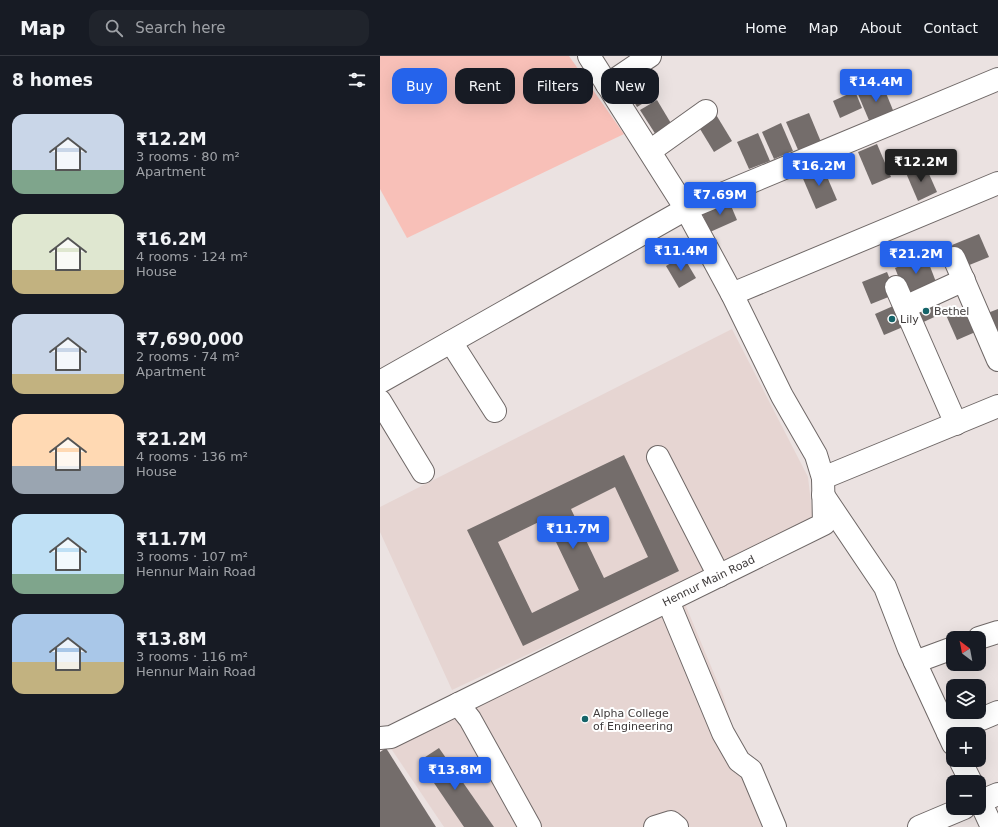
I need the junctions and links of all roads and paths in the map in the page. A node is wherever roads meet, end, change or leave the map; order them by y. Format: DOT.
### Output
graph roads {
  1 [pos="589,56"];
  2 [pos="650,56"];
  3 [pos="632,68"];
  4 [pos="601,75"];
  5 [pos="998,79"];
  6 [pos="619,104"];
  7 [pos="706,111"];
  8 [pos="650,151"];
  9 [pos="998,183"];
  10 [pos="686,209"];
  11 [pos="954,258"];
  12 [pos="964,280"];
  13 [pos="896,287"];
  14 [pos="732,294"];
  15 [pos="905,307"];
  16 [pos="451,342"];
  17 [pos="998,360"];
  18 [pos="380,382"];
  19 [pos="380,401"];
  20 [pos="998,406"];
  21 [pos="495,411"];
  22 [pos="956,424"];
  23 [pos="658,457"];
  24 [pos="423,472"];
  25 [pos="823,487"];
  26 [pos="719,576"];
  27 [pos="668,601"];
  28 [pos="998,632"];
  29 [pos="986,636"];
  30 [pos="946,651"];
  31 [pos="915,662"];
  32 [pos="458,704"];
  33 [pos="998,712"];
  34 [pos="970,727"];
  35 [pos="946,729"];
  36 [pos="384,741"];
  37 [pos="986,814"];
  38 [pos="947,815"];
  39 [pos="530,827"];
  40 [pos="655,827"];
  41 [pos="677,827"];
  42 [pos="775,827"];
  43 [pos="919,827"];
  44 [pos="992,827"];
  1 -- 4 [label="street"];
  2 -- 3 [label="street"];
  5 -- 10 [label="street"];
  6 -- 8 [label="street"];
  7 -- 8 [label="street"];
  8 -- 10 [label="street"];
  9 -- 14 [label="street"];
  10 -- 14 [label="street"];
  10 -- 16 [label="street"];
  11 -- 12 [label="street"];
  12 -- 15 [label="street"];
  12 -- 17 [label="street"];
  13 -- 15 [label="street"];
  14 -- 25 [label="street"];
  15 -- 22 [label="street"];
  16 -- 18 [label="street"];
  16 -- 21 [label="street"];
  19 -- 24 [label="street"];
  20 -- 22 [label="street"];
  22 -- 25 [label="street"];
  23 -- 26 [label="street"];
  25 -- 26 [label="street, Hennur Main Road"];
  25 -- 31 [label="street"];
  26 -- 27 [label="street, Hennur Main Road"];
  27 -- 32 [label="street, Hennur Main Road"];
  27 -- 42 [label="street"];
  28 -- 29 [label="street"];
  30 -- 31 [label="street"];
  31 -- 35 [label="street"];
  32 -- 36 [label="street, Hennur Main Road"];
  32 -- 39 [label="street"];
  33 -- 34 [label="street"];
  37 -- 44 [label="street"];
  38 -- 43 [label="street"];
  40 -- 41 [label="street"];
}
